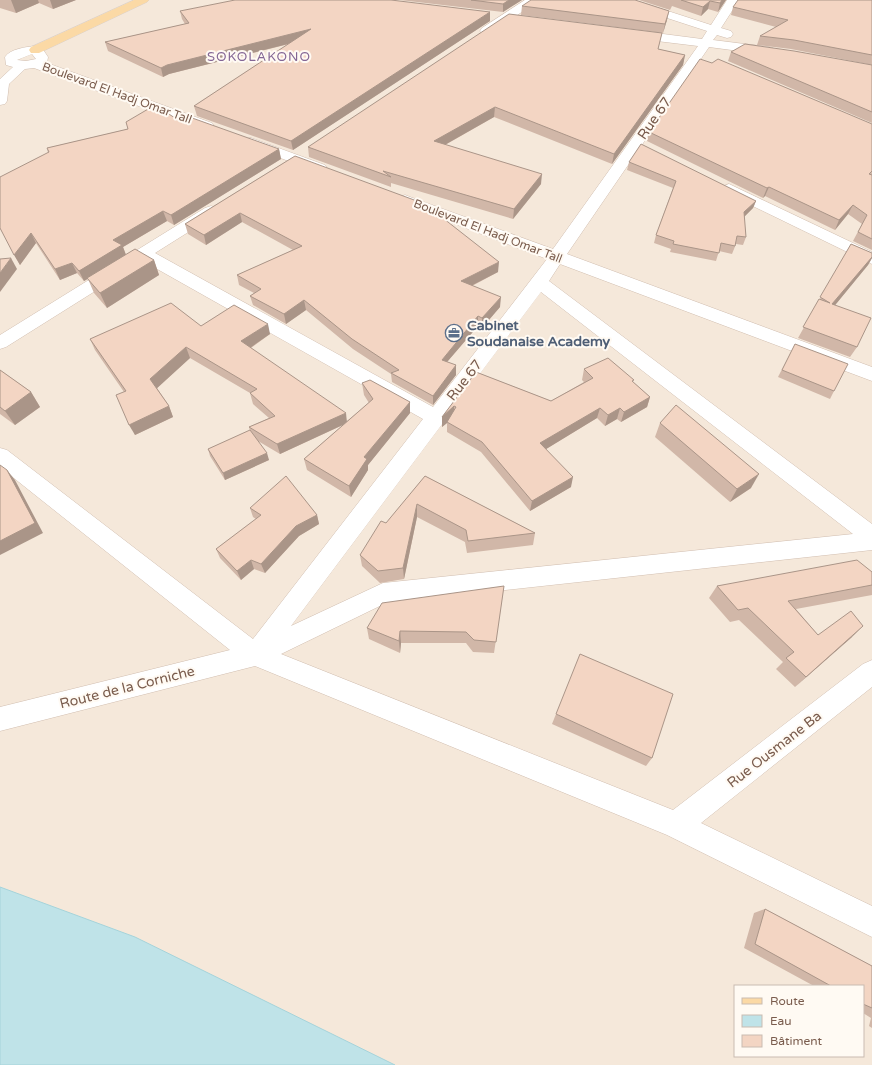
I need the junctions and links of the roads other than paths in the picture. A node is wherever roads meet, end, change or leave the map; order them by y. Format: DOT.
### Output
graph roads {
  1 [pos="144,0"];
  2 [pos="533,0"];
  3 [pos="622,0"];
  4 [pos="732,0"];
  5 [pos="490,16"];
  6 [pos="505,18"];
  7 [pos="521,20"];
  8 [pos="621,32"];
  9 [pos="472,40"];
  10 [pos="708,47"];
  11 [pos="784,53"];
  12 [pos="18,58"];
  13 [pos="2,84"];
  14 [pos="0,101"];
  15 [pos="308,149"];
  16 [pos="288,162"];
  17 [pos="332,172"];
  18 [pos="715,182"];
  19 [pos="392,195"];
  20 [pos="222,204"];
  21 [pos="142,253"];
  22 [pos="557,257"];
  23 [pos="872,259"];
  24 [pos="539,282"];
  25 [pos="0,343"];
  26 [pos="872,374"];
  27 [pos="435,417"];
  28 [pos="0,456"];
  29 [pos="872,536"];
  30 [pos="872,541"];
  31 [pos="255,655"];
  32 [pos="872,672"];
  33 [pos="0,719"];
  34 [pos="676,825"];
  35 [pos="872,922"];
  1 -- 12 [label="main road"];
  2 -- 6 [label="street"];
  3 -- 10 [label="street"];
  4 -- 10 [label="street, Rue 67"];
  5 -- 6 [label="street"];
  6 -- 7 [label="street"];
  6 -- 9 [label="street"];
  8 -- 10 [label="street"];
  10 -- 11 [label="street"];
  10 -- 22 [label="street, Rue 67"];
  12 -- 13 [label="street"];
  12 -- 16 [label="street, Boulevard El Hadj Omar Tall"];
  13 -- 14 [label="street"];
  15 -- 16 [label="street"];
  16 -- 17 [label="street, Boulevard El Hadj Omar Tall"];
  18 -- 23 [label="street"];
  19 -- 22 [label="street, Boulevard El Hadj Omar Tall"];
  20 -- 21 [label="street"];
  21 -- 25 [label="street"];
  21 -- 27 [label="street"];
  22 -- 24 [label="street, Rue 67"];
  22 -- 26 [label="street, Boulevard El Hadj Omar Tall"];
  24 -- 27 [label="street, Rue 67"];
  24 -- 29 [label="street"];
  27 -- 31 [label="street, Rue 67"];
  28 -- 31 [label="street"];
  30 -- 31 [label="street, Route de la Corniche"];
  31 -- 33 [label="street, Route de la Corniche"];
  31 -- 34 [label="street"];
  32 -- 34 [label="street, Rue Ousmane Ba"];
  34 -- 35 [label="street"];
}
